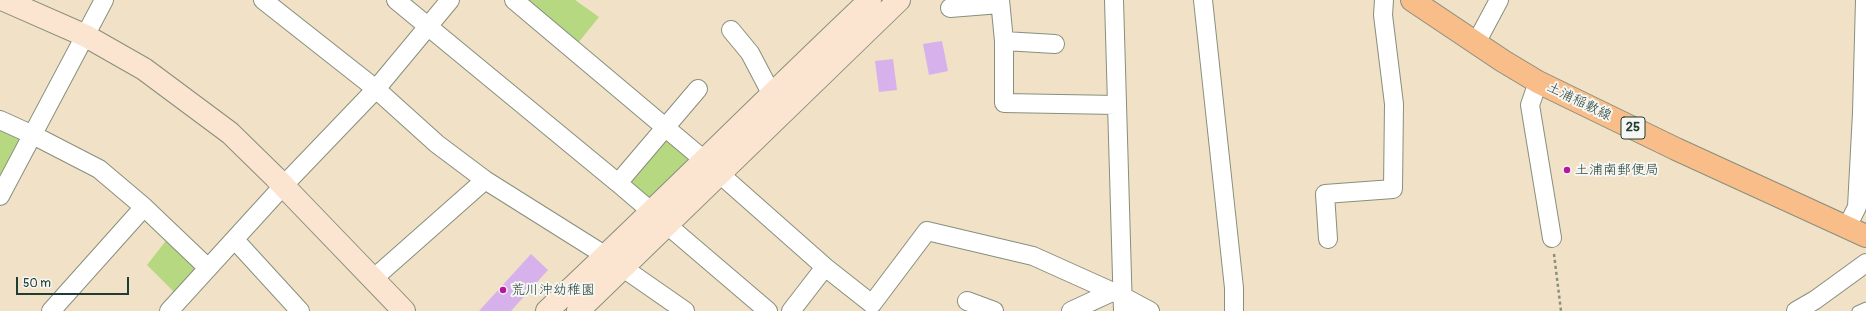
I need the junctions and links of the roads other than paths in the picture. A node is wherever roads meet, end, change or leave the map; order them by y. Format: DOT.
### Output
graph roads {
  1 [pos="4,0"];
  2 [pos="104,0"];
  3 [pos="263,0"];
  4 [pos="396,0"];
  5 [pos="450,0"];
  6 [pos="514,0"];
  7 [pos="870,0"];
  8 [pos="899,0"];
  9 [pos="1114,0"];
  10 [pos="1203,0"];
  11 [pos="1384,0"];
  12 [pos="1412,0"];
  13 [pos="1499,0"];
  14 [pos="1865,0"];
  15 [pos="1000,2"];
  16 [pos="950,8"];
  17 [pos="428,27"];
  18 [pos="731,30"];
  19 [pos="86,36"];
  20 [pos="1004,41"];
  21 [pos="1476,43"];
  22 [pos="1055,44"];
  23 [pos="1538,82"];
  24 [pos="376,89"];
  25 [pos="698,89"];
  26 [pos="771,93"];
  27 [pos="1117,104"];
  28 [pos="0,120"];
  29 [pos="666,128"];
  30 [pos="33,135"];
  31 [pos="711,166"];
  32 [pos="485,180"];
  33 [pos="618,183"];
  34 [pos="284,186"];
  35 [pos="0,196"];
  36 [pos="144,207"];
  37 [pos="659,220"];
  38 [pos="1856,231"];
  39 [pos="1552,238"];
  40 [pos="1328,239"];
  41 [pos="235,240"];
  42 [pos="615,262"];
  43 [pos="1866,263"];
  44 [pos="825,267"];
  45 [pos="208,268"];
  46 [pos="373,279"];
  47 [pos="1119,300"];
  48 [pos="968,301"];
  49 [pos="1820,305"];
  50 [pos="1866,307"];
  51 [pos="51,311"];
  52 [pos="169,311"];
  53 [pos="300,311"];
  54 [pos="404,311"];
  55 [pos="547,311"];
  56 [pos="578,311"];
  57 [pos="685,311"];
  58 [pos="768,311"];
  59 [pos="790,311"];
  60 [pos="994,311"];
  61 [pos="1070,311"];
  62 [pos="1150,311"];
  63 [pos="1234,311"];
  64 [pos="1796,311"];
  65 [pos="1857,311"];
  1 -- 19 [label="street"];
  2 -- 19 [label="street"];
  3 -- 24 [label="street"];
  4 -- 17 [label="street"];
  5 -- 17 [label="street"];
  6 -- 29 [label="street"];
  7 -- 26 [label="street"];
  8 -- 31 [label="street"];
  9 -- 27 [label="street"];
  10 -- 63 [label="street"];
  11 -- 40 [label="street"];
  12 -- 21 [label="main road, 土浦稲敷線 / 25"];
  13 -- 21 [label="street"];
  14 -- 38 [label="street"];
  15 -- 16 [label="street"];
  15 -- 20 [label="street"];
  17 -- 24 [label="street"];
  17 -- 33 [label="street"];
  18 -- 26 [label="street"];
  19 -- 30 [label="street"];
  19 -- 34 [label="street"];
  20 -- 22 [label="street"];
  20 -- 27 [label="street"];
  21 -- 23 [label="main road, 土浦稲敷線 / 25"];
  23 -- 38 [label="main road, 土浦稲敷線 / 25"];
  23 -- 39 [label="street"];
  24 -- 32 [label="street"];
  24 -- 34 [label="street"];
  25 -- 29 [label="street"];
  26 -- 31 [label="street"];
  27 -- 47 [label="street"];
  28 -- 30 [label="street"];
  29 -- 31 [label="street"];
  29 -- 33 [label="street"];
  30 -- 35 [label="street"];
  30 -- 36 [label="street"];
  31 -- 37 [label="street"];
  31 -- 44 [label="street"];
  32 -- 42 [label="street"];
  32 -- 46 [label="street"];
  33 -- 37 [label="street"];
  34 -- 41 [label="street"];
  34 -- 46 [label="street"];
  36 -- 45 [label="street"];
  36 -- 51 [label="street"];
  37 -- 42 [label="street"];
  37 -- 58 [label="street"];
  41 -- 45 [label="street"];
  41 -- 53 [label="street"];
  42 -- 55 [label="street"];
  42 -- 56 [label="street"];
  42 -- 57 [label="street"];
  43 -- 49 [label="street"];
  44 -- 47 [label="street"];
  44 -- 59 [label="street"];
  45 -- 52 [label="street"];
  46 -- 54 [label="street"];
  47 -- 61 [label="street"];
  47 -- 62 [label="street"];
  48 -- 60 [label="street"];
  49 -- 64 [label="street"];
  50 -- 65 [label="lane"];
}
